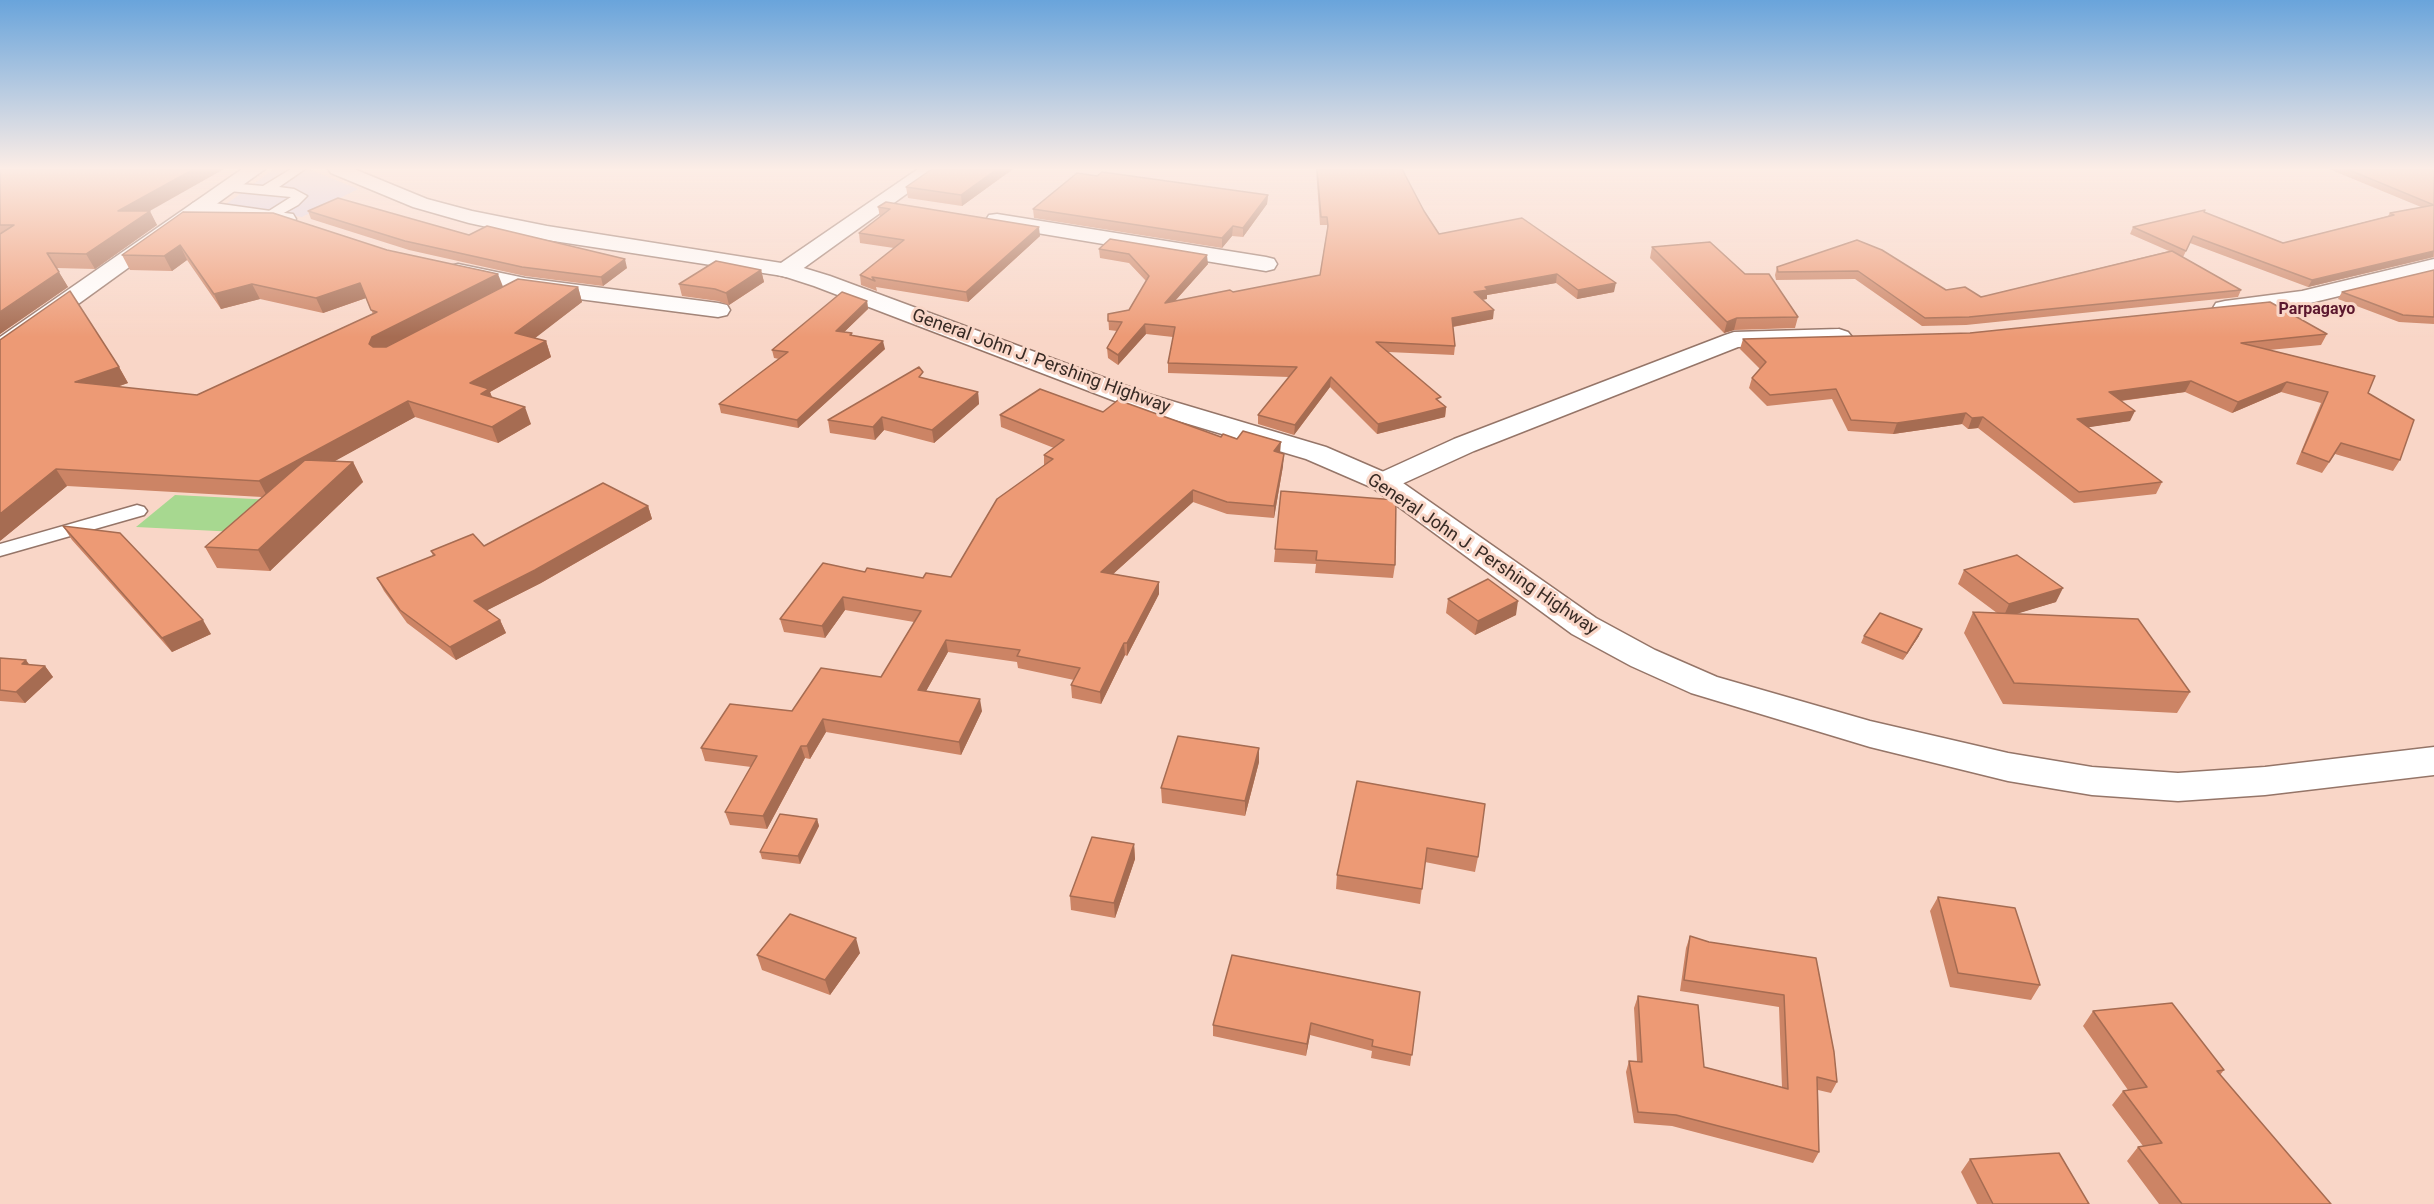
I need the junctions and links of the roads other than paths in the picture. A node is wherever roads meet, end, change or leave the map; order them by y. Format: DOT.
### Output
graph roads {
  1 [pos="174,225"];
  2 [pos="302,225"];
  3 [pos="508,225"];
  4 [pos="848,225"];
  5 [pos="1026,225"];
  6 [pos="309,227"];
  7 [pos="1266,264"];
  8 [pos="439,266"];
  9 [pos="2434,266"];
  10 [pos="786,270"];
  11 [pos="525,285"];
  12 [pos="498,299"];
  13 [pos="718,310"];
  14 [pos="2197,311"];
  15 [pos="1860,337"];
  16 [pos="0,349"];
  17 [pos="1383,483"];
  18 [pos="137,511"];
  19 [pos="0,550"];
  20 [pos="2434,761"];
  1 -- 16 [label="main road"];
  2 -- 6 [label="main road"];
  3 -- 10 [label="main road, General John J. Pershing Highway"];
  4 -- 10 [label="main road"];
  5 -- 7 [label="main road"];
  8 -- 11 [label="main road"];
  9 -- 14 [label="main road"];
  10 -- 17 [label="main road, General John J. Pershing Highway"];
  11 -- 12 [label="lane"];
  11 -- 13 [label="main road"];
  15 -- 17 [label="main road"];
  17 -- 20 [label="main road, General John J. Pershing Highway"];
  18 -- 19 [label="lane"];
}
